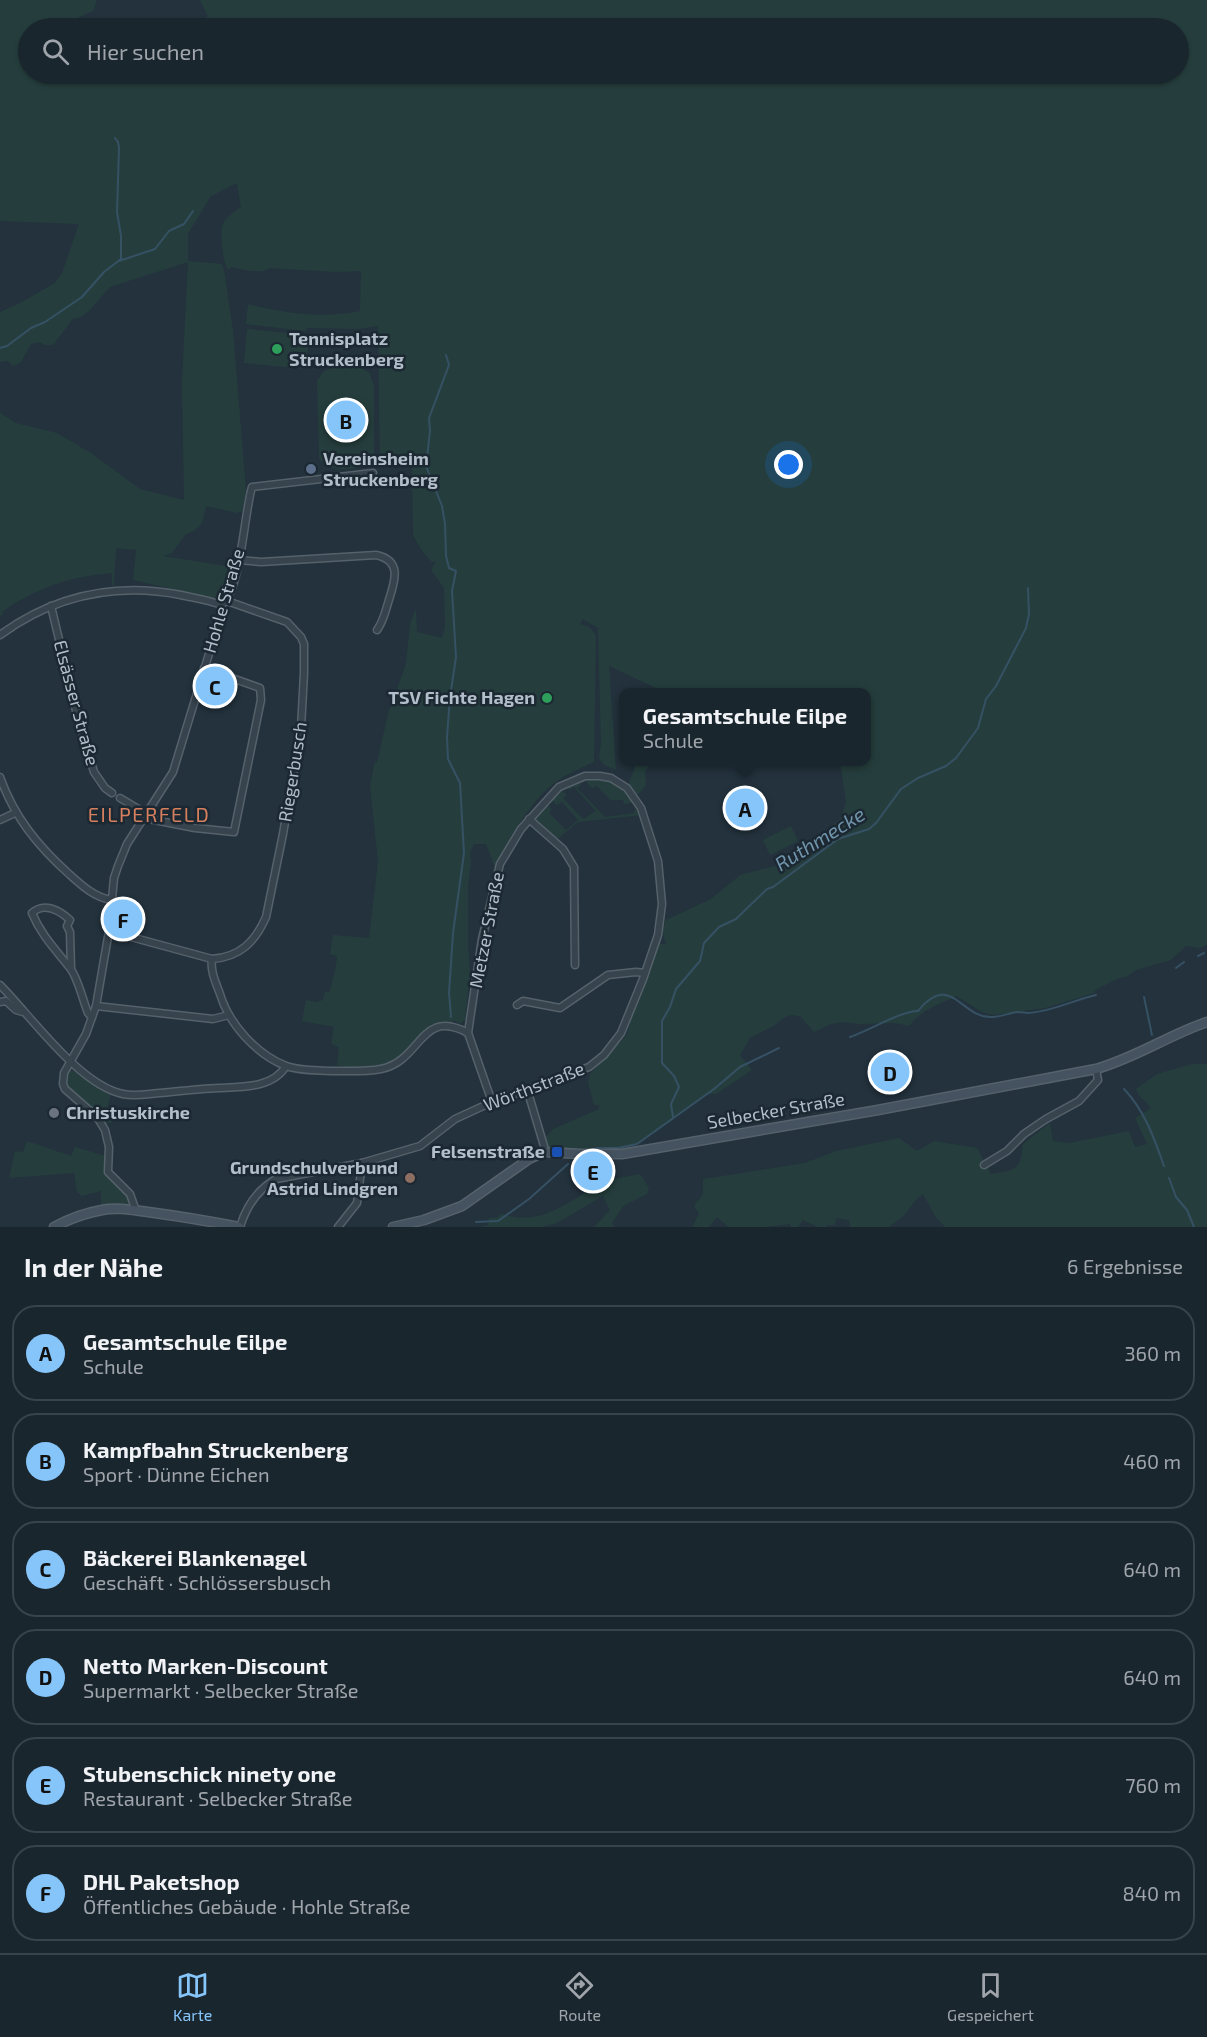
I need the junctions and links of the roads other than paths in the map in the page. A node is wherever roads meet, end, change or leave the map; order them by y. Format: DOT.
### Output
graph roads {
  1 [pos="373,473"];
  2 [pos="239,560"];
  3 [pos="224,603"];
  4 [pos="51,606"];
  5 [pos="377,630"];
  6 [pos="0,635"];
  7 [pos="204,668"];
  8 [pos="0,777"];
  9 [pos="112,794"];
  10 [pos="120,798"];
  11 [pos="15,813"];
  12 [pos="145,816"];
  13 [pos="529,819"];
  14 [pos="0,820"];
  15 [pos="112,900"];
  16 [pos="109,931"];
  17 [pos="212,959"];
  18 [pos="575,965"];
  19 [pos="71,969"];
  20 [pos="645,973"];
  21 [pos="0,985"];
  22 [pos="0,1002"];
  23 [pos="517,1005"];
  24 [pos="96,1006"];
  25 [pos="24,1012"];
  26 [pos="229,1015"];
  27 [pos="92,1017"];
  28 [pos="1207,1022"];
  29 [pos="468,1033"];
  30 [pos="71,1061"];
  31 [pos="286,1066"];
  32 [pos="1096,1069"];
  33 [pos="527,1089"];
  34 [pos="492,1102"];
  35 [pos="544,1152"];
  36 [pos="362,1163"];
  37 [pos="984,1165"];
  38 [pos="136,1211"];
  39 [pos="54,1227"];
  40 [pos="239,1227"];
  41 [pos="338,1227"];
  42 [pos="393,1227"];
  1 -- 2 [label="street, Hohle Straße"];
  2 -- 3 [label="street, Hohle Straße"];
  2 -- 5 [label="street"];
  3 -- 4 [label="street, Riegerbusch"];
  3 -- 7 [label="street, Hohle Straße"];
  3 -- 17 [label="street, Riegerbusch"];
  4 -- 6 [label="street, Riegerbusch"];
  4 -- 9 [label="street, Elsässer Straße"];
  7 -- 12 [label="street, Hohle Straße"];
  7 -- 12 [label="street"];
  8 -- 11 [label="street"];
  10 -- 12 [label="street"];
  11 -- 14 [label="street"];
  11 -- 15 [label="street"];
  12 -- 15 [label="street, Hohle Straße"];
  13 -- 18 [label="street"];
  13 -- 20 [label="street, Wörthstraße"];
  13 -- 29 [label="street, Metzer Straße"];
  15 -- 16 [label="street, Hohle Straße"];
  16 -- 17 [label="street"];
  16 -- 24 [label="street, Hohle Straße"];
  17 -- 26 [label="street"];
  19 -- 19 [label="street"];
  19 -- 27 [label="street"];
  20 -- 23 [label="street"];
  20 -- 33 [label="street, Wörthstraße"];
  21 -- 25 [label="street"];
  22 -- 25 [label="street"];
  24 -- 26 [label="street"];
  24 -- 27 [label="street, Hohle Straße"];
  25 -- 30 [label="street"];
  26 -- 31 [label="street"];
  27 -- 30 [label="street, Hohle Straße"];
  28 -- 32 [label="main road, Selbecker Straße"];
  29 -- 31 [label="street"];
  29 -- 34 [label="street, Metzer Straße"];
  30 -- 31 [label="street"];
  30 -- 38 [label="street, Hohle Straße"];
  32 -- 35 [label="main road, Selbecker Straße"];
  32 -- 37 [label="street"];
  33 -- 34 [label="street, Wörthstraße"];
  33 -- 35 [label="street"];
  34 -- 36 [label="street, Wörthstraße"];
  35 -- 42 [label="main road"];
  36 -- 40 [label="street, Wörthstraße"];
  36 -- 41 [label="street"];
  38 -- 39 [label="main road"];
  38 -- 40 [label="main road"];
}
